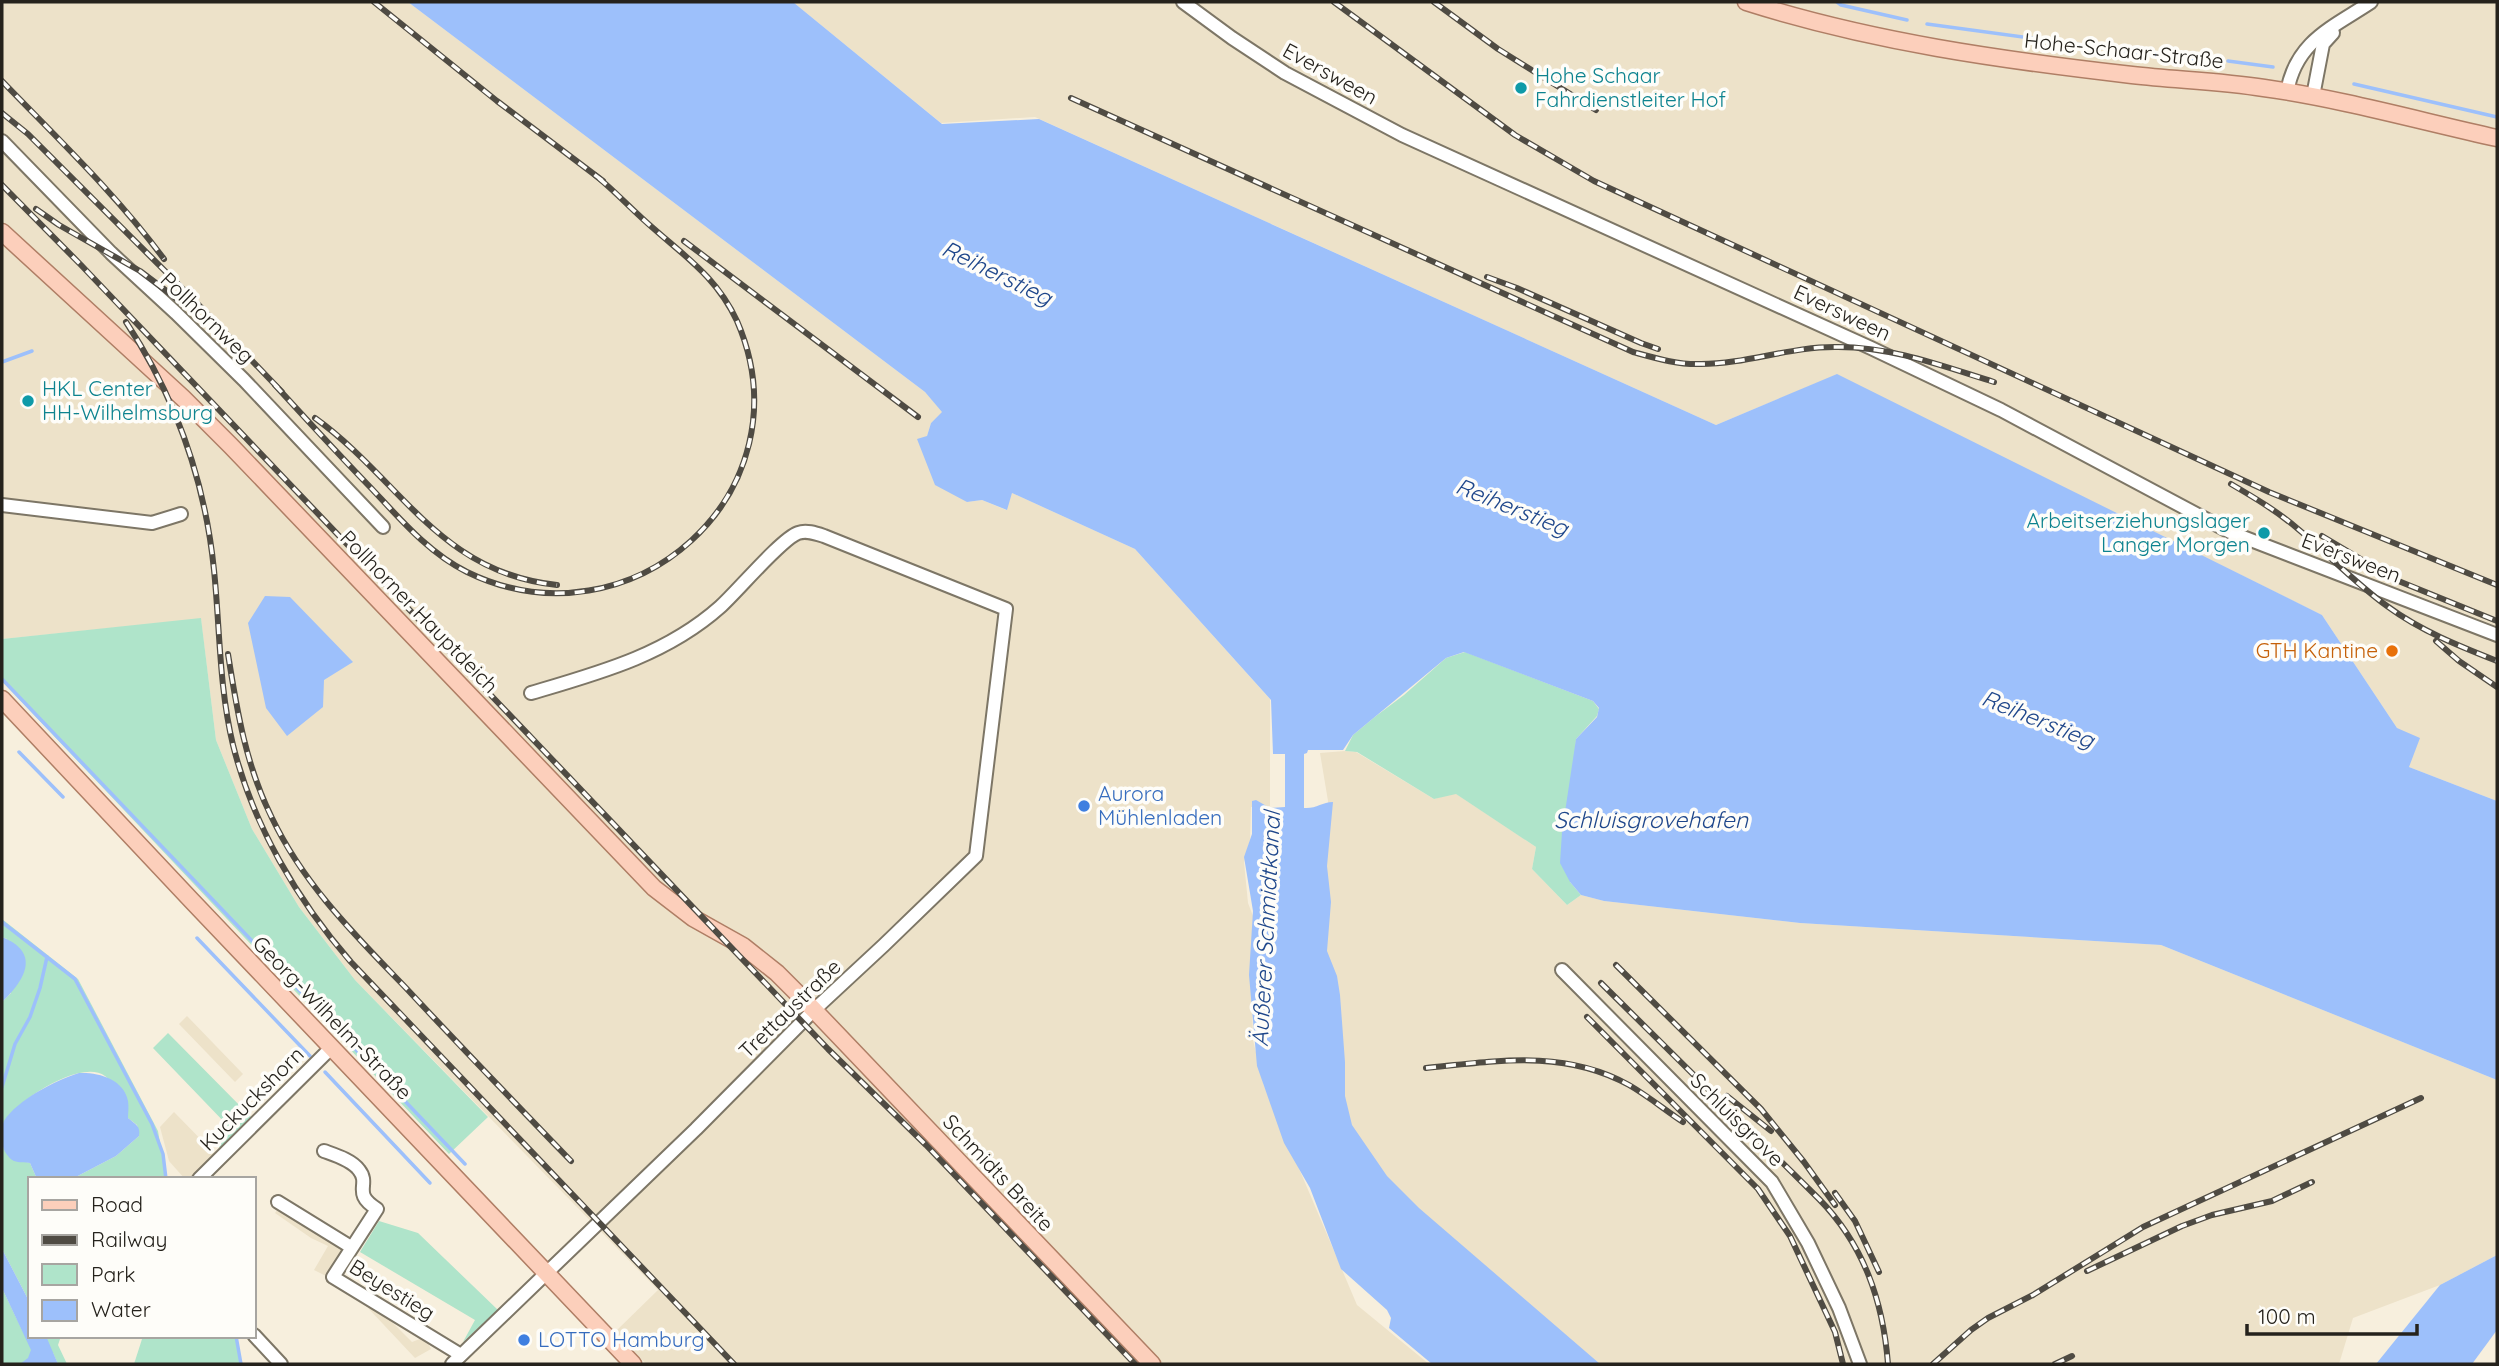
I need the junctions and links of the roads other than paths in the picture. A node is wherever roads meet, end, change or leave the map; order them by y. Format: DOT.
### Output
graph roads {
  1 [pos="1183,2"];
  2 [pos="1746,2"];
  3 [pos="2367,5"];
  4 [pos="2287,92"];
  5 [pos="2313,96"];
  6 [pos="2497,138"];
  7 [pos="2,141"];
  8 [pos="2,232"];
  9 [pos="2,505"];
  10 [pos="181,514"];
  11 [pos="383,527"];
  12 [pos="2497,635"];
  13 [pos="531,693"];
  14 [pos="2,699"];
  15 [pos="1562,970"];
  16 [pos="814,1010"];
  17 [pos="332,1047"];
  18 [pos="324,1151"];
  19 [pos="201,1177"];
  20 [pos="278,1202"];
  21 [pos="351,1247"];
  22 [pos="547,1274"];
  23 [pos="256,1337"];
  24 [pos="457,1360"];
  25 [pos="281,1364"];
  26 [pos="634,1364"];
  27 [pos="1152,1364"];
  28 [pos="1860,1364"];
  1 -- 12 [label="street, Eversween"];
  2 -- 4 [label="main road, Hohe-Schaar-Straße"];
  3 -- 4 [label="street"];
  3 -- 5 [label="street"];
  4 -- 5 [label="main road, Hohe-Schaar-Straße"];
  5 -- 6 [label="main road, Hohe-Schaar-Straße"];
  7 -- 11 [label="street, Pollhornweg"];
  8 -- 16 [label="main road, Pollhorner Hauptdeich"];
  9 -- 10 [label="street"];
  13 -- 16 [label="street, Trettaustraße"];
  14 -- 17 [label="main road, Georg-Wilhelm-Straße"];
  15 -- 28 [label="street, Schluisgrove"];
  16 -- 22 [label="street, Trettaustraße"];
  16 -- 27 [label="main road, Schmidts Breite"];
  17 -- 19 [label="street, Kuckuckshorn"];
  17 -- 22 [label="main road, Georg-Wilhelm-Straße"];
  18 -- 21 [label="street, Beyestieg"];
  20 -- 21 [label="street, Beyestieg"];
  21 -- 24 [label="street, Beyestieg"];
  22 -- 24 [label="street, Trettaustraße"];
  22 -- 26 [label="main road, Georg-Wilhelm-Straße"];
  23 -- 25 [label="street"];
}
